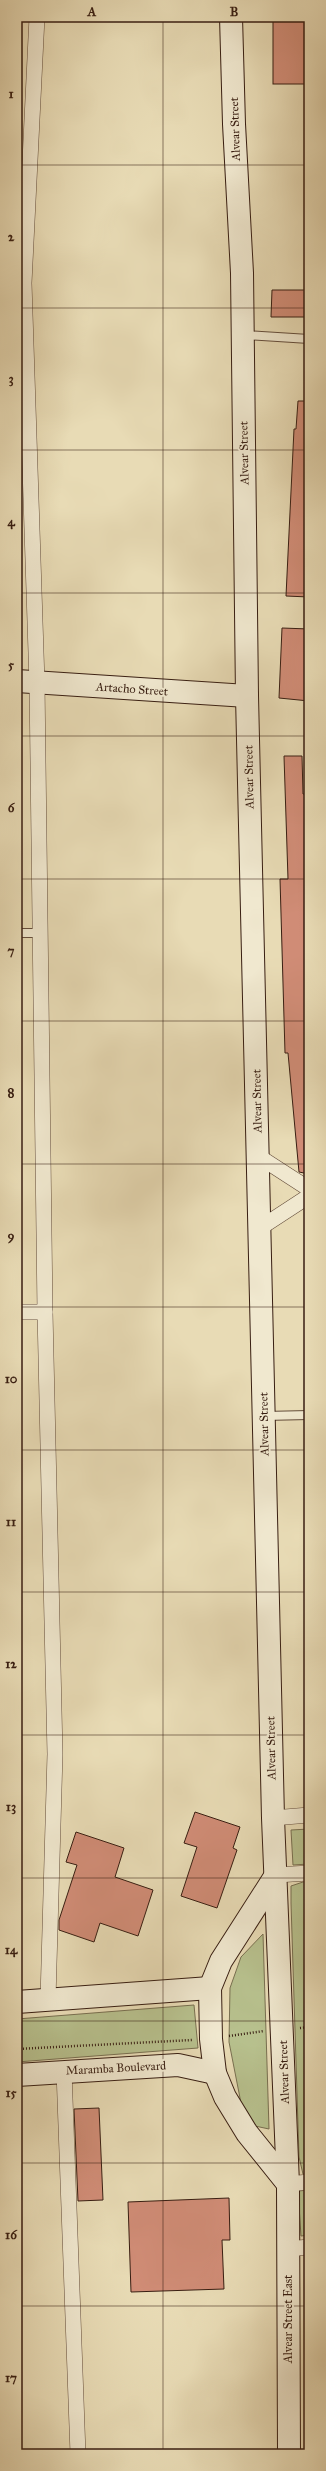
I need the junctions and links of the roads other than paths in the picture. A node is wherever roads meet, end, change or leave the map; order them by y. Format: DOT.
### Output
graph roads {
  1 [pos="37,17"];
  2 [pos="232,17"];
  3 [pos="242,335"];
  4 [pos="309,339"];
  5 [pos="27,682"];
  6 [pos="247,696"];
  7 [pos="17,933"];
  8 [pos="39,933"];
  9 [pos="258,1156"];
  10 [pos="309,1189"];
  11 [pos="309,1196"];
  12 [pos="260,1228"];
  13 [pos="17,1312"];
  14 [pos="45,1312"];
  15 [pos="309,1415"];
  16 [pos="264,1416"];
  17 [pos="309,1815"];
  18 [pos="273,1818"];
  19 [pos="309,1873"];
  20 [pos="276,1876"];
  21 [pos="210,1988"];
  22 [pos="48,1999"];
  23 [pos="17,2002"];
  24 [pos="64,2071"];
  25 [pos="214,2073"];
  26 [pos="17,2075"];
  27 [pos="298,2183"];
  28 [pos="298,2248"];
  29 [pos="78,2454"];
  30 [pos="289,2454"];
  1 -- 5 [label="street"];
  2 -- 3 [label="street, Alvear Street"];
  3 -- 4 [label="lane"];
  3 -- 6 [label="street, Alvear Street"];
  5 -- 6 [label="street, Artacho Street"];
  5 -- 8 [label="street"];
  6 -- 9 [label="street, Alvear Street"];
  7 -- 8 [label="lane"];
  8 -- 14 [label="street"];
  9 -- 10 [label="street"];
  9 -- 12 [label="street, Alvear Street"];
  11 -- 12 [label="street"];
  12 -- 16 [label="street, Alvear Street"];
  13 -- 14 [label="street"];
  14 -- 22 [label="street"];
  15 -- 16 [label="lane"];
  16 -- 18 [label="street, Alvear Street"];
  17 -- 18 [label="street"];
  18 -- 20 [label="street, Alvear Street"];
  19 -- 20 [label="street"];
  20 -- 21 [label="street"];
  20 -- 27 [label="street, Alvear Street"];
  21 -- 22 [label="street"];
  21 -- 25 [label="street"];
  22 -- 23 [label="street"];
  24 -- 25 [label="street, Maramba Boulevard"];
  24 -- 26 [label="street, Maramba Boulevard"];
  24 -- 29 [label="street"];
  25 -- 27 [label="street"];
  27 -- 28 [label="street, Alvear Street East"];
  28 -- 30 [label="street, Alvear Street East"];
}
